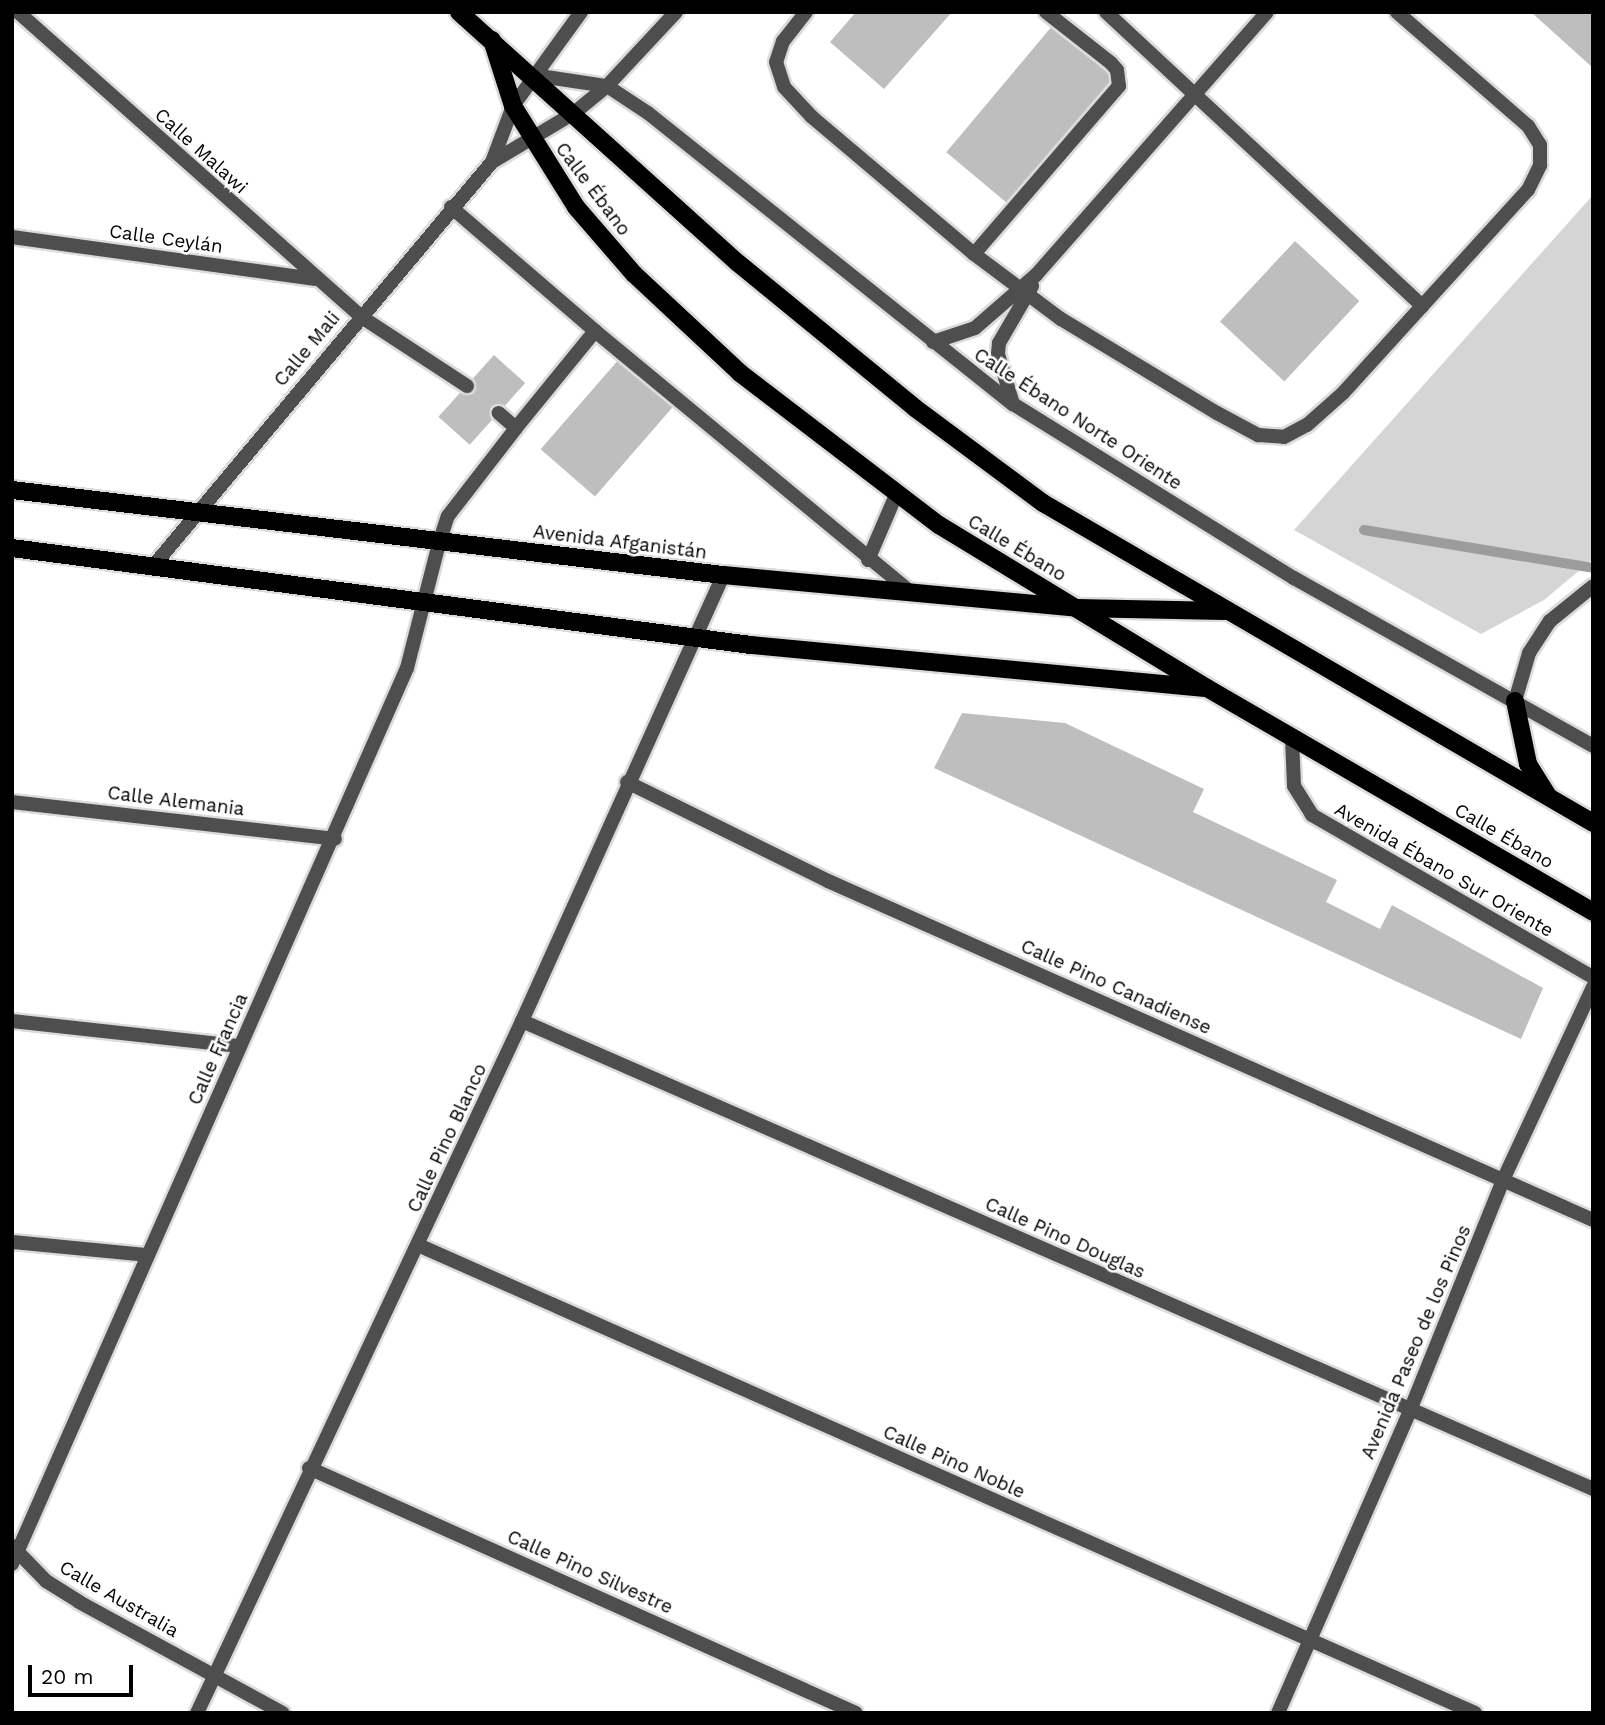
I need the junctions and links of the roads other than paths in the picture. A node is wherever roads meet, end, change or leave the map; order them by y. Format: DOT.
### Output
graph roads {
  1 [pos="18,12"];
  2 [pos="459,12"];
  3 [pos="581,12"];
  4 [pos="676,12"];
  5 [pos="806,12"];
  6 [pos="1046,12"];
  7 [pos="1106,12"];
  8 [pos="1267,12"];
  9 [pos="1397,12"];
  10 [pos="492,40"];
  11 [pos="533,75"];
  12 [pos="607,86"];
  13 [pos="1198,93"];
  14 [pos="513,106"];
  15 [pos="575,113"];
  16 [pos="531,141"];
  17 [pos="492,162"];
  18 [pos="450,207"];
  19 [pos="12,237"];
  20 [pos="974,254"];
  21 [pos="314,279"];
  22 [pos="1024,292"];
  23 [pos="1422,306"];
  24 [pos="360,316"];
  25 [pos="595,331"];
  26 [pos="933,342"];
  27 [pos="467,386"];
  28 [pos="1013,404"];
  29 [pos="499,413"];
  30 [pos="516,428"];
  31 [pos="12,490"];
  32 [pos="897,495"];
  33 [pos="197,512"];
  34 [pos="439,542"];
  35 [pos="12,548"];
  36 [pos="868,560"];
  37 [pos="155,564"];
  38 [pos="723,575"];
  39 [pos="1593,586"];
  40 [pos="913,593"];
  41 [pos="427,601"];
  42 [pos="1077,608"];
  43 [pos="1226,611"];
  44 [pos="696,635"];
  45 [pos="1207,688"];
  46 [pos="1515,701"];
  47 [pos="1292,738"];
  48 [pos="1593,746"];
  49 [pos="626,782"];
  50 [pos="1550,799"];
  51 [pos="12,802"];
  52 [pos="1593,823"];
  53 [pos="335,839"];
  54 [pos="1593,912"];
  55 [pos="1593,977"];
  56 [pos="1593,987"];
  57 [pos="12,1021"];
  58 [pos="522,1021"];
  59 [pos="240,1046"];
  60 [pos="1503,1181"];
  61 [pos="1593,1220"];
  62 [pos="12,1242"];
  63 [pos="418,1245"];
  64 [pos="146,1255"];
  65 [pos="1411,1408"];
  66 [pos="309,1468"];
  67 [pos="1593,1489"];
  68 [pos="14,1554"];
  69 [pos="1310,1639"];
  70 [pos="214,1675"];
  71 [pos="197,1713"];
  72 [pos="283,1713"];
  73 [pos="856,1713"];
  74 [pos="1278,1713"];
  75 [pos="1475,1713"];
  1 -- 21 [label="street, Calle Malawi"];
  2 -- 10 [label="main road, Calle Ébano"];
  3 -- 11 [label="street, Calle Mali"];
  4 -- 12 [label="street, Calle Mali"];
  5 -- 20 [label="street"];
  6 -- 20 [label="street"];
  7 -- 13 [label="street"];
  8 -- 13 [label="street"];
  9 -- 23 [label="street"];
  10 -- 11 [label="main road, Calle Ébano"];
  10 -- 14 [label="main road, Calle Ébano"];
  11 -- 12 [label="street, Calle Ébano Norte Oriente"];
  11 -- 14 [label="street, Calle Mali"];
  11 -- 15 [label="main road, Calle Ébano"];
  12 -- 15 [label="street, Calle Mali"];
  12 -- 26 [label="street, Calle Ébano Norte Oriente"];
  13 -- 22 [label="street"];
  13 -- 23 [label="street"];
  14 -- 16 [label="main road, Calle Ébano"];
  14 -- 17 [label="street, Calle Mali"];
  15 -- 16 [label="street, Calle Mali"];
  15 -- 43 [label="main road, Calle Ébano"];
  16 -- 17 [label="street, Calle Mali"];
  16 -- 32 [label="main road, Calle Ébano"];
  17 -- 18 [label="street, Calle Mali"];
  18 -- 24 [label="street, Calle Mali"];
  18 -- 25 [label="street"];
  19 -- 21 [label="street, Calle Ceylán"];
  20 -- 22 [label="street"];
  21 -- 24 [label="street, Calle Malawi"];
  22 -- 23 [label="street"];
  22 -- 26 [label="street"];
  22 -- 28 [label="street"];
  24 -- 27 [label="street, Calle Malawi"];
  24 -- 33 [label="street, Calle Mali"];
  25 -- 30 [label="street, Calle Francia"];
  25 -- 36 [label="street"];
  26 -- 28 [label="street, Calle Ébano Norte Oriente"];
  28 -- 46 [label="street, Calle Ébano Norte Oriente"];
  29 -- 30 [label="street"];
  30 -- 34 [label="street, Calle Francia"];
  31 -- 33 [label="main road, Avenida Afganistán"];
  32 -- 36 [label="street"];
  32 -- 42 [label="main road, Calle Ébano"];
  33 -- 34 [label="main road, Avenida Afganistán"];
  33 -- 37 [label="street, Calle Mali"];
  34 -- 38 [label="main road, Avenida Afganistán"];
  34 -- 41 [label="street, Calle Francia"];
  35 -- 37 [label="main road"];
  36 -- 40 [label="street"];
  37 -- 41 [label="main road"];
  38 -- 40 [label="main road, Avenida Afganistán"];
  38 -- 44 [label="street, Calle Pino Blanco"];
  39 -- 46 [label="street"];
  40 -- 42 [label="main road, Avenida Afganistán"];
  41 -- 44 [label="main road"];
  41 -- 53 [label="street, Calle Francia"];
  42 -- 43 [label="main road, Avenida Afganistán"];
  42 -- 45 [label="main road, Calle Ébano"];
  43 -- 50 [label="main road, Calle Ébano"];
  44 -- 45 [label="main road"];
  44 -- 49 [label="street, Calle Pino Blanco"];
  45 -- 47 [label="main road, Calle Ébano"];
  46 -- 48 [label="street, Calle Ébano Norte Oriente"];
  46 -- 50 [label="main road"];
  47 -- 54 [label="main road, Calle Ébano"];
  47 -- 55 [label="street, Avenida Ébano Sur Oriente"];
  49 -- 58 [label="street, Calle Pino Blanco"];
  49 -- 60 [label="street, Calle Pino Canadiense"];
  50 -- 52 [label="main road, Calle Ébano"];
  51 -- 53 [label="street, Calle Alemania"];
  53 -- 59 [label="street, Calle Francia"];
  56 -- 60 [label="street, Avenida Paseo de los Pinos"];
  57 -- 59 [label="street"];
  58 -- 63 [label="street, Calle Pino Blanco"];
  58 -- 65 [label="street, Calle Pino Douglas"];
  59 -- 64 [label="street, Calle Francia"];
  60 -- 61 [label="street, Calle Pino Canadiense"];
  60 -- 65 [label="street, Avenida Paseo de los Pinos"];
  62 -- 64 [label="street"];
  63 -- 66 [label="street, Calle Pino Blanco"];
  63 -- 69 [label="street, Calle Pino Noble"];
  64 -- 68 [label="street, Calle Francia"];
  65 -- 67 [label="street, Calle Pino Douglas"];
  65 -- 69 [label="street, Avenida Paseo de los Pinos"];
  66 -- 70 [label="street, Calle Pino Blanco"];
  66 -- 73 [label="street, Calle Pino Silvestre"];
  68 -- 70 [label="street, Calle Australia"];
  69 -- 74 [label="street, Avenida Paseo de los Pinos"];
  69 -- 75 [label="street, Calle Pino Noble"];
  70 -- 71 [label="street, Calle Pino Blanco"];
  70 -- 72 [label="street, Calle Australia"];
}
